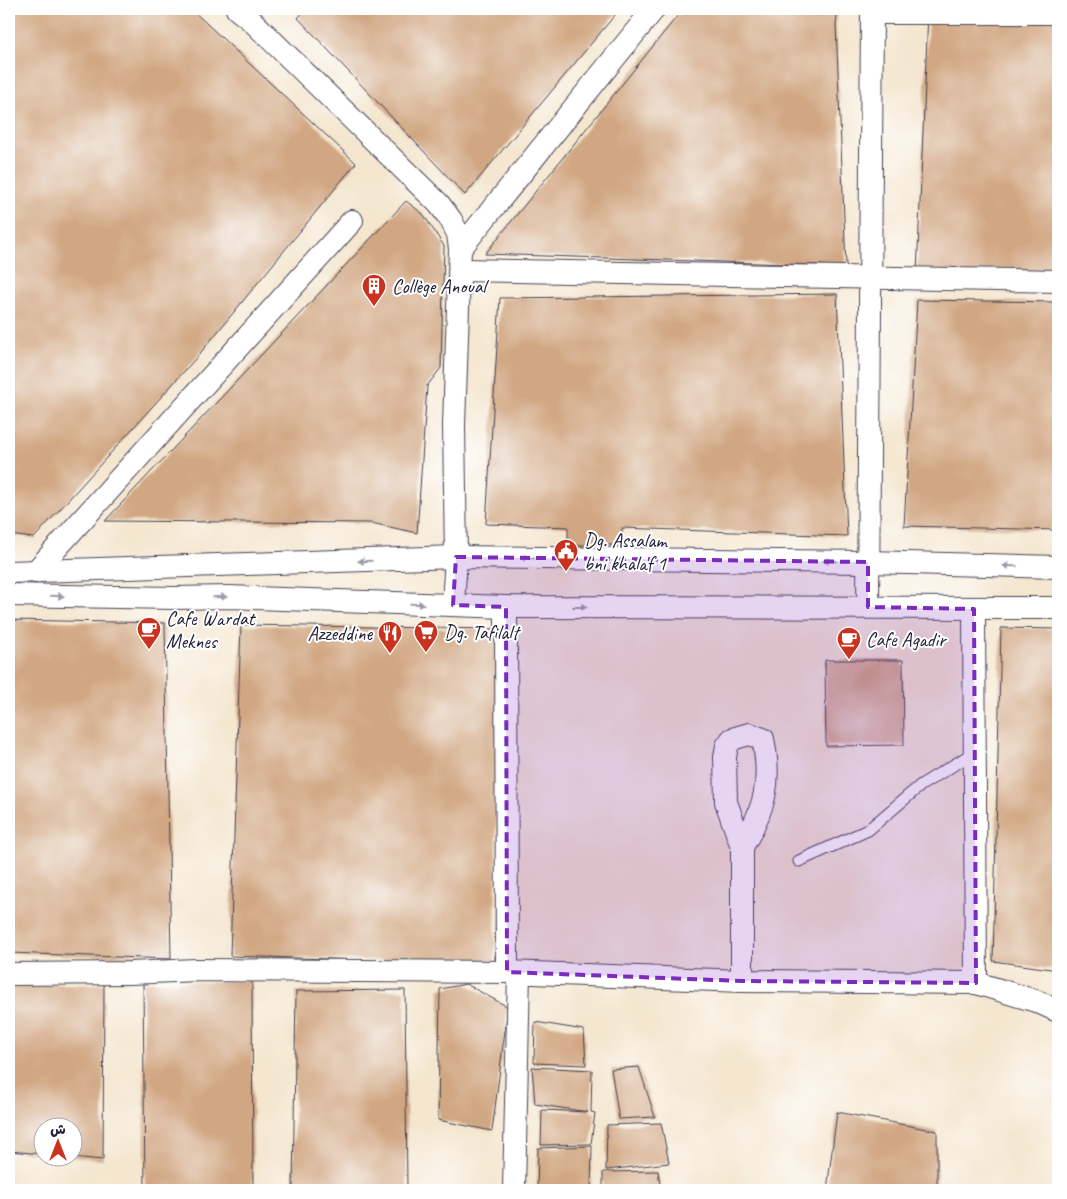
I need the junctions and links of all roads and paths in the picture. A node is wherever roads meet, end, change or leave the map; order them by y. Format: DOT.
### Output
graph roads {
  1 [pos="654,9"];
  2 [pos="872,11"];
  3 [pos="250,12"];
  4 [pos="1058,12"];
  5 [pos="352,221"];
  6 [pos="460,259"];
  7 [pos="871,278"];
  8 [pos="1058,281"];
  9 [pos="456,558"];
  10 [pos="868,562"];
  11 [pos="1058,567"];
  12 [pos="9,572"];
  13 [pos="35,572"];
  14 [pos="9,595"];
  15 [pos="453,605"];
  16 [pos="506,607"];
  17 [pos="868,607"];
  18 [pos="974,608"];
  19 [pos="1058,608"];
  20 [pos="975,752"];
  21 [pos="742,846"];
  22 [pos="799,861"];
  23 [pos="513,973"];
  24 [pos="9,974"];
  25 [pos="742,981"];
  26 [pos="976,983"];
  27 [pos="1058,1011"];
  28 [pos="514,1190"];
  1 -- 6 [label="street"];
  2 -- 4 [label="street"];
  2 -- 7 [label="street"];
  3 -- 6 [label="street"];
  5 -- 13 [label="street"];
  6 -- 7 [label="street"];
  6 -- 9 [label="street"];
  7 -- 8 [label="street"];
  7 -- 10 [label="street"];
  10 -- 9 [label="street, one-way"];
  9 -- 13 [label="street, one-way"];
  9 -- 15 [label="street"];
  11 -- 10 [label="street, one-way"];
  10 -- 17 [label="street"];
  12 -- 13 [label="street"];
  14 -- 15 [label="street, one-way"];
  15 -- 16 [label="street"];
  16 -- 17 [label="street, one-way"];
  16 -- 23 [label="street"];
  17 -- 18 [label="street"];
  18 -- 19 [label="street"];
  18 -- 20 [label="street"];
  20 -- 22 [label="lane"];
  20 -- 26 [label="street"];
  21 -- 25 [label="street"];
  23 -- 24 [label="street"];
  23 -- 25 [label="street"];
  23 -- 28 [label="street"];
  25 -- 26 [label="street"];
  26 -- 27 [label="street"];
}
